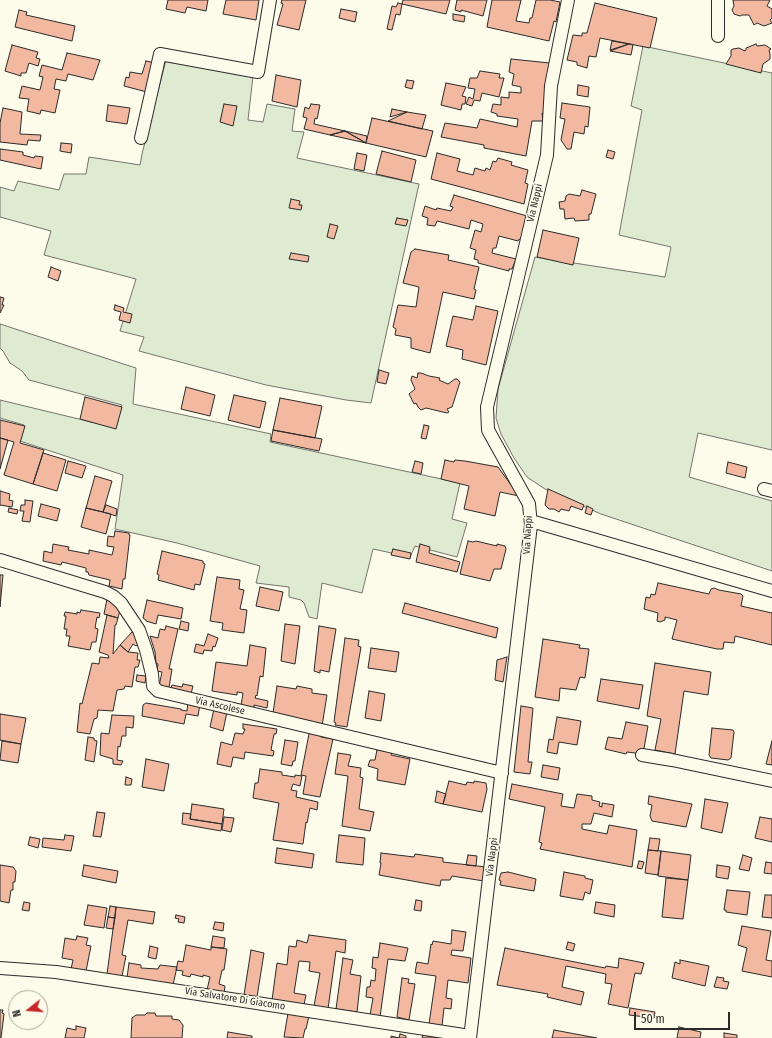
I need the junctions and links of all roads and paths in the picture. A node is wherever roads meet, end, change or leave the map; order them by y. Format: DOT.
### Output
graph roads {
  1 [pos="270,0"];
  2 [pos="568,0"];
  3 [pos="718,0"];
  4 [pos="718,36"];
  5 [pos="141,138"];
  6 [pos="531,521"];
  7 [pos="0,560"];
  8 [pos="772,591"];
  9 [pos="642,755"];
  10 [pos="502,773"];
  11 [pos="772,781"];
  12 [pos="0,968"];
  13 [pos="470,1037"];
  1 -- 5 [label="street"];
  2 -- 6 [label="street, Via Nappi"];
  3 -- 4 [label="street"];
  6 -- 8 [label="street"];
  6 -- 10 [label="street, Via Nappi"];
  7 -- 10 [label="street, Via Ascolese"];
  9 -- 11 [label="street"];
  10 -- 13 [label="street, Via Nappi"];
  12 -- 13 [label="street, Via Salvatore Di Giacomo"];
}
